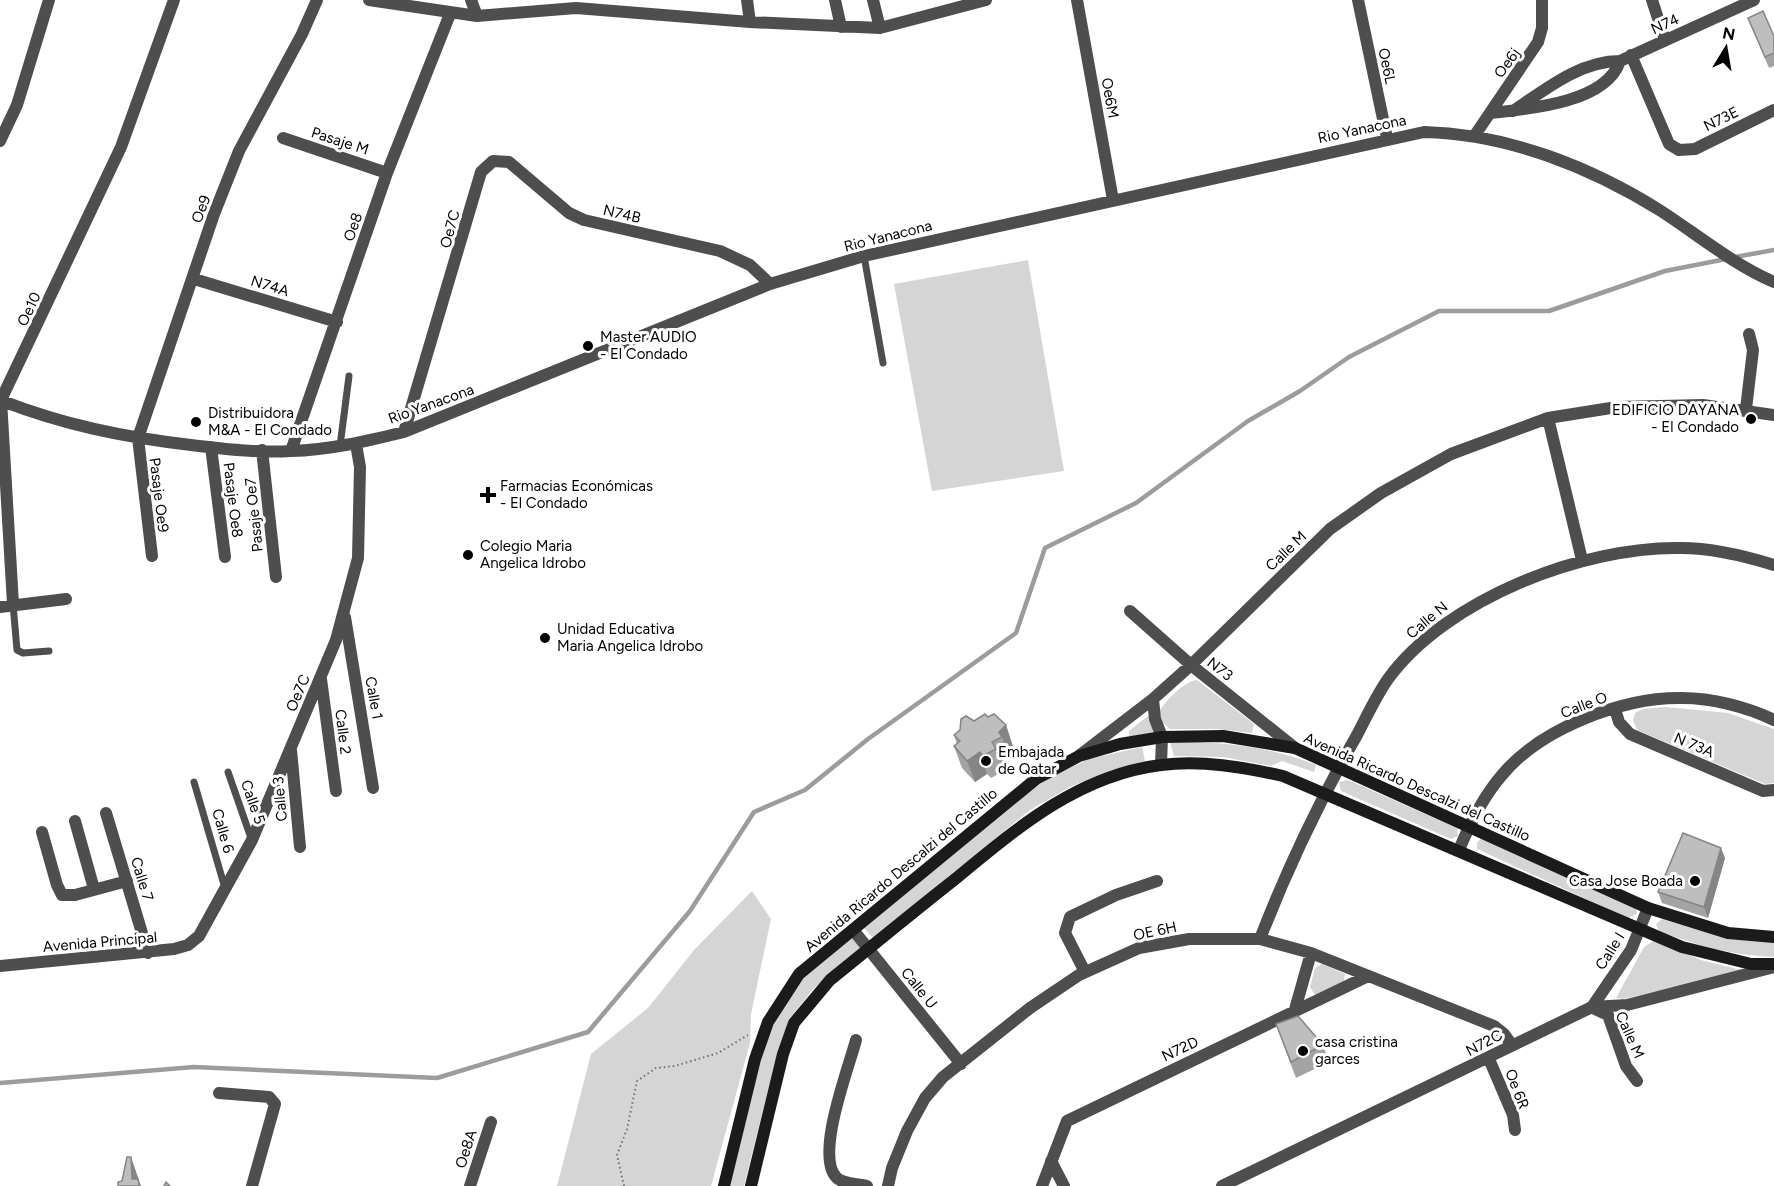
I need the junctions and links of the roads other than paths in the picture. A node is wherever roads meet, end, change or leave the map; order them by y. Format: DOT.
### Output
graph roads {
  1 [pos="49,0"];
  2 [pos="174,0"];
  3 [pos="317,0"];
  4 [pos="369,0"];
  5 [pos="471,0"];
  6 [pos="747,0"];
  7 [pos="835,0"];
  8 [pos="873,0"];
  9 [pos="986,0"];
  10 [pos="1077,0"];
  11 [pos="1358,0"];
  12 [pos="1542,0"];
  13 [pos="1652,0"];
  14 [pos="1754,0"];
  15 [pos="965,3"];
  16 [pos="1741,3"];
  17 [pos="576,4"];
  18 [pos="450,14"];
  19 [pos="477,16"];
  20 [pos="750,22"];
  21 [pos="841,27"];
  22 [pos="880,28"];
  23 [pos="1665,40"];
  24 [pos="1625,58"];
  25 [pos="1774,110"];
  26 [pos="1513,111"];
  27 [pos="1490,113"];
  28 [pos="1475,135"];
  29 [pos="283,138"];
  30 [pos="1387,138"];
  31 [pos="0,141"];
  32 [pos="482,172"];
  33 [pos="387,173"];
  34 [pos="1113,200"];
  35 [pos="864,256"];
  36 [pos="194,279"];
  37 [pos="1774,282"];
  38 [pos="770,284"];
  39 [pos="337,322"];
  40 [pos="1749,334"];
  41 [pos="883,363"];
  42 [pos="349,376"];
  43 [pos="1,400"];
  44 [pos="1746,409"];
  45 [pos="1774,415"];
  46 [pos="1548,418"];
  47 [pos="404,432"];
  48 [pos="138,438"];
  49 [pos="356,444"];
  50 [pos="340,446"];
  51 [pos="211,447"];
  52 [pos="262,450"];
  53 [pos="291,451"];
  54 [pos="152,556"];
  55 [pos="225,557"];
  56 [pos="1582,560"];
  57 [pos="1774,565"];
  58 [pos="276,577"];
  59 [pos="66,599"];
  60 [pos="13,604"];
  61 [pos="0,607"];
  62 [pos="1130,611"];
  63 [pos="344,614"];
  64 [pos="49,651"];
  65 [pos="1191,665"];
  66 [pos="321,678"];
  67 [pos="1153,699"];
  68 [pos="1615,710"];
  69 [pos="1774,720"];
  70 [pos="1162,737"];
  71 [pos="291,747"];
  72 [pos="1294,748"];
  73 [pos="1079,756"];
  74 [pos="1161,765"];
  75 [pos="1338,769"];
  76 [pos="228,772"];
  77 [pos="194,782"];
  78 [pos="373,788"];
  79 [pos="1774,790"];
  80 [pos="336,791"];
  81 [pos="1325,792"];
  82 [pos="106,813"];
  83 [pos="75,821"];
  84 [pos="1468,826"];
  85 [pos="42,832"];
  86 [pos="252,840"];
  87 [pos="300,847"];
  88 [pos="1459,850"];
  89 [pos="127,881"];
  90 [pos="1157,882"];
  91 [pos="225,888"];
  92 [pos="94,890"];
  93 [pos="1648,908"];
  94 [pos="1641,929"];
  95 [pos="854,931"];
  96 [pos="199,936"];
  97 [pos="1774,937"];
  98 [pos="1260,939"];
  99 [pos="869,949"];
  100 [pos="148,953"];
  101 [pos="1311,953"];
  102 [pos="1,964"];
  103 [pos="1774,966"];
  104 [pos="1085,972"];
  105 [pos="1368,976"];
  106 [pos="1592,1007"];
  107 [pos="1293,1013"];
  108 [pos="856,1040"];
  109 [pos="1512,1045"];
  110 [pos="1489,1059"];
  111 [pos="961,1064"];
  112 [pos="1637,1081"];
  113 [pos="219,1094"];
  114 [pos="491,1122"];
  115 [pos="1515,1130"];
  116 [pos="1051,1161"];
  117 [pos="252,1186"];
  118 [pos="470,1186"];
  119 [pos="724,1186"];
  120 [pos="751,1186"];
  121 [pos="867,1186"];
  122 [pos="888,1186"];
  123 [pos="1042,1186"];
  124 [pos="1064,1186"];
  125 [pos="1222,1186"];
  1 -- 31 [label="street"];
  2 -- 43 [label="street, Oe10"];
  3 -- 36 [label="street, Oe9"];
  4 -- 18 [label="street"];
  5 -- 19 [label="street"];
  6 -- 20 [label="street"];
  7 -- 21 [label="street"];
  8 -- 22 [label="street"];
  9 -- 15 [label="street"];
  10 -- 34 [label="street, Oe6M"];
  11 -- 30 [label="street, Oe6L"];
  12 -- 27 [label="street, Oe6j"];
  13 -- 23 [label="street"];
  14 -- 16 [label="street, N74"];
  15 -- 22 [label="street"];
  16 -- 23 [label="street, N74"];
  17 -- 19 [label="street"];
  17 -- 20 [label="street"];
  18 -- 19 [label="street"];
  18 -- 33 [label="street, Oe8"];
  20 -- 21 [label="street"];
  21 -- 22 [label="street"];
  23 -- 24 [label="street, N74"];
  24 -- 25 [label="street, N73E"];
  24 -- 26 [label="street"];
  24 -- 26 [label="street"];
  26 -- 27 [label="street"];
  27 -- 28 [label="street, Oe6j"];
  28 -- 30 [label="street, Rio Yanacona"];
  28 -- 37 [label="street, Rio Yanacona"];
  29 -- 33 [label="street, Pasaje M"];
  30 -- 34 [label="street, Rio Yanacona"];
  32 -- 38 [label="street, N74B"];
  32 -- 47 [label="street, Oe7C"];
  33 -- 39 [label="street, Oe8"];
  34 -- 35 [label="street, Rio Yanacona"];
  35 -- 38 [label="street, Rio Yanacona"];
  35 -- 41 [label="lane"];
  36 -- 39 [label="street, N74A"];
  36 -- 48 [label="street, Oe9"];
  38 -- 47 [label="street, Rio Yanacona"];
  39 -- 53 [label="street, Oe8"];
  40 -- 44 [label="street"];
  42 -- 50 [label="lane"];
  43 -- 48 [label="street, Rio Yanacona"];
  43 -- 60 [label="street, Oe10"];
  44 -- 45 [label="street, Calle M"];
  44 -- 46 [label="street, Calle M"];
  46 -- 56 [label="street"];
  46 -- 65 [label="street, Calle M"];
  47 -- 49 [label="street, Rio Yanacona"];
  48 -- 51 [label="street, Rio Yanacona"];
  48 -- 54 [label="street, Pasaje Oe9"];
  49 -- 50 [label="street, Rio Yanacona"];
  49 -- 63 [label="street, Oe7C"];
  50 -- 53 [label="street, Rio Yanacona"];
  51 -- 52 [label="street, Rio Yanacona"];
  51 -- 55 [label="street, Pasaje Oe8"];
  52 -- 53 [label="street, Rio Yanacona"];
  52 -- 58 [label="street, Pasaje Oe7"];
  56 -- 57 [label="street, Calle N"];
  56 -- 75 [label="street, Calle N"];
  59 -- 60 [label="street"];
  60 -- 61 [label="street"];
  60 -- 64 [label="lane, Oe10"];
  62 -- 65 [label="street, N73"];
  63 -- 66 [label="street, Oe7C"];
  63 -- 78 [label="street, Calle 1"];
  65 -- 67 [label="street, Calle M"];
  65 -- 72 [label="street, N73"];
  66 -- 71 [label="street, Oe7C"];
  66 -- 80 [label="street, Calle 2"];
  67 -- 70 [label="street"];
  67 -- 73 [label="street, Calle M"];
  68 -- 69 [label="street, Calle O"];
  68 -- 79 [label="street, N 73A"];
  68 -- 84 [label="street, Calle O"];
  70 -- 72 [label="street, Avenida Ricardo Descalzi del Castillo"];
  70 -- 73 [label="street, Avenida Ricardo Descalzi del Castillo"];
  70 -- 74 [label="street"];
  71 -- 86 [label="street, Oe7C"];
  71 -- 87 [label="street, Calle 3"];
  72 -- 75 [label="street, Avenida Ricardo Descalzi del Castillo"];
  73 -- 95 [label="street, Avenida Ricardo Descalzi del Castillo"];
  74 -- 81 [label="street"];
  74 -- 99 [label="street"];
  75 -- 81 [label="street, Calle N"];
  75 -- 84 [label="street, Avenida Ricardo Descalzi del Castillo"];
  76 -- 86 [label="lane, Calle 5"];
  77 -- 91 [label="lane, Calle 6"];
  81 -- 88 [label="street"];
  81 -- 98 [label="street, Calle N"];
  82 -- 89 [label="street, Calle 7"];
  83 -- 92 [label="street"];
  84 -- 88 [label="street, Calle O"];
  84 -- 93 [label="street, Avenida Ricardo Descalzi del Castillo"];
  85 -- 92 [label="street"];
  86 -- 91 [label="street, Oe7C"];
  88 -- 94 [label="street"];
  89 -- 92 [label="street"];
  89 -- 100 [label="street, Calle 7"];
  90 -- 104 [label="street"];
  91 -- 96 [label="street, Oe7C"];
  93 -- 94 [label="street, Calle I"];
  93 -- 97 [label="street, Avenida Ricardo Descalzi del Castillo"];
  94 -- 103 [label="street"];
  94 -- 106 [label="street, Calle I"];
  95 -- 99 [label="street, Calle U"];
  95 -- 119 [label="street, Avenida Ricardo Descalzi del Castillo"];
  96 -- 100 [label="street, Avenida Principal"];
  98 -- 101 [label="street, OE 6H"];
  98 -- 104 [label="street, OE 6H"];
  99 -- 111 [label="street, Calle U"];
  99 -- 120 [label="street"];
  100 -- 102 [label="street, Avenida Principal"];
  101 -- 105 [label="street, OE 6H"];
  101 -- 107 [label="street"];
  103 -- 106 [label="street, N72C"];
  104 -- 111 [label="street, OE 6H"];
  105 -- 107 [label="street, N72D"];
  105 -- 109 [label="street, OE 6H"];
  106 -- 109 [label="street, N72C"];
  106 -- 112 [label="street, Calle M"];
  107 -- 116 [label="street, N72D"];
  108 -- 121 [label="street"];
  109 -- 110 [label="street, N72C"];
  110 -- 115 [label="street, Oe 6R"];
  110 -- 125 [label="street, N72C"];
  111 -- 122 [label="street, OE 6H"];
  113 -- 117 [label="street"];
  114 -- 118 [label="street, Oe8A"];
  116 -- 123 [label="street, N72D"];
  116 -- 124 [label="street"];
}
